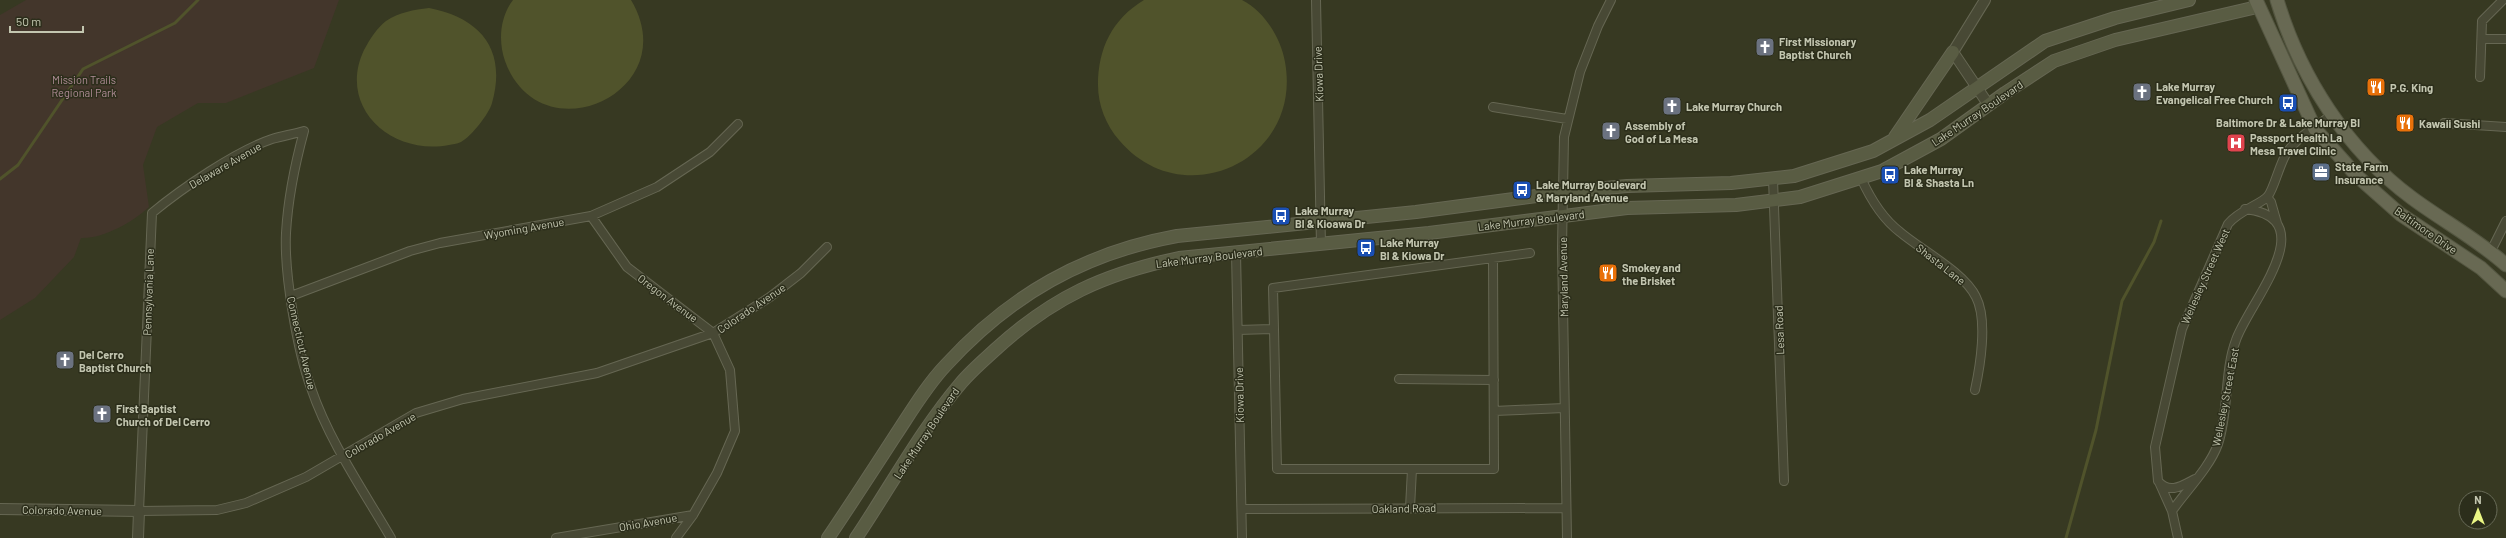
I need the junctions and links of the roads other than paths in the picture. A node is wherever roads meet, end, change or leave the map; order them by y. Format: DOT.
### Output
graph roads {
  1 [pos="1316,0"];
  2 [pos="1611,0"];
  3 [pos="1985,0"];
  4 [pos="2189,0"];
  5 [pos="2279,0"];
  6 [pos="2503,0"];
  7 [pos="2256,4"];
  8 [pos="2482,39"];
  9 [pos="2506,39"];
  10 [pos="1953,52"];
  11 [pos="2480,77"];
  12 [pos="1976,87"];
  13 [pos="1988,104"];
  14 [pos="1493,107"];
  15 [pos="2331,115"];
  16 [pos="1567,120"];
  17 [pos="2444,123"];
  18 [pos="738,124"];
  19 [pos="2506,127"];
  20 [pos="2315,129"];
  21 [pos="304,131"];
  22 [pos="1893,140"];
  23 [pos="1861,178"];
  24 [pos="1774,179"];
  25 [pos="1564,192"];
  26 [pos="2267,197"];
  27 [pos="1774,200"];
  28 [pos="2245,209"];
  29 [pos="152,213"];
  30 [pos="1562,214"];
  31 [pos="591,216"];
  32 [pos="2506,221"];
  33 [pos="1320,223"];
  34 [pos="2277,224"];
  35 [pos="1321,245"];
  36 [pos="827,247"];
  37 [pos="2491,251"];
  38 [pos="1236,253"];
  39 [pos="1530,253"];
  40 [pos="1493,258"];
  41 [pos="2506,265"];
  42 [pos="2506,291"];
  43 [pos="291,296"];
  44 [pos="1274,329"];
  45 [pos="1238,330"];
  46 [pos="713,333"];
  47 [pos="1400,379"];
  48 [pos="1494,380"];
  49 [pos="1975,390"];
  50 [pos="1564,408"];
  51 [pos="1494,411"];
  52 [pos="344,456"];
  53 [pos="1412,469"];
  54 [pos="2195,478"];
  55 [pos="1784,481"];
  56 [pos="2158,481"];
  57 [pos="1410,508"];
  58 [pos="1566,508"];
  59 [pos="0,509"];
  60 [pos="1242,509"];
  61 [pos="139,512"];
  62 [pos="2172,512"];
  63 [pos="693,515"];
  64 [pos="138,538"];
  65 [pos="391,538"];
  66 [pos="556,538"];
  67 [pos="676,538"];
  68 [pos="828,538"];
  69 [pos="856,538"];
  70 [pos="1242,538"];
  71 [pos="1567,538"];
  72 [pos="2178,538"];
  1 -- 33 [label="street, Kiowa Drive"];
  2 -- 16 [label="street, Maryland Avenue"];
  3 -- 10 [label="street"];
  4 -- 12 [label="main road, Lake Murray Boulevard"];
  5 -- 7 [label="main road, Lake Murray Boulevard"];
  5 -- 15 [label="main road, Baltimore Drive"];
  6 -- 8 [label="street"];
  7 -- 13 [label="main road, Lake Murray Boulevard"];
  7 -- 20 [label="main road, Baltimore Drive"];
  8 -- 9 [label="street"];
  8 -- 11 [label="street"];
  10 -- 12 [label="street"];
  10 -- 22 [label="main road"];
  12 -- 13 [label="street"];
  12 -- 22 [label="main road, Lake Murray Boulevard"];
  13 -- 23 [label="main road, Lake Murray Boulevard"];
  14 -- 16 [label="street"];
  15 -- 20 [label="street"];
  15 -- 37 [label="main road, Baltimore Drive"];
  16 -- 25 [label="street, Maryland Avenue"];
  17 -- 19 [label="street"];
  18 -- 31 [label="street, Wyoming Avenue"];
  20 -- 26 [label="street"];
  20 -- 42 [label="main road, Baltimore Drive"];
  21 -- 29 [label="street, Delaware Avenue"];
  21 -- 43 [label="street, Connecticut Avenue"];
  22 -- 24 [label="main road, Lake Murray Boulevard"];
  23 -- 27 [label="main road, Lake Murray Boulevard"];
  23 -- 49 [label="street, Shasta Lane"];
  24 -- 25 [label="main road, Lake Murray Boulevard"];
  24 -- 27 [label="street, Lesa Road"];
  25 -- 30 [label="street, Maryland Avenue"];
  25 -- 33 [label="main road, Lake Murray Boulevard"];
  26 -- 28 [label="street, Wellesley Street West"];
  26 -- 34 [label="street, Wellesley Street East"];
  27 -- 30 [label="main road, Lake Murray Boulevard"];
  27 -- 55 [label="street, Lesa Road"];
  28 -- 34 [label="street"];
  28 -- 56 [label="street, Wellesley Street West"];
  29 -- 61 [label="street, Pennsylvania Lane"];
  30 -- 35 [label="main road, Lake Murray Boulevard"];
  30 -- 50 [label="street, Maryland Avenue"];
  31 -- 43 [label="street, Wyoming Avenue"];
  31 -- 46 [label="street, Oregon Avenue"];
  32 -- 37 [label="street"];
  33 -- 35 [label="street, Kiowa Drive"];
  33 -- 68 [label="main road, Lake Murray Boulevard"];
  34 -- 54 [label="street, Wellesley Street East"];
  35 -- 38 [label="main road, Lake Murray Boulevard"];
  36 -- 46 [label="street, Colorado Avenue"];
  37 -- 41 [label="main road, Baltimore Drive"];
  38 -- 45 [label="street, Kiowa Drive"];
  38 -- 69 [label="main road, Lake Murray Boulevard"];
  39 -- 40 [label="street"];
  40 -- 44 [label="street"];
  40 -- 48 [label="street"];
  43 -- 52 [label="street, Connecticut Avenue"];
  44 -- 45 [label="street"];
  44 -- 53 [label="street"];
  45 -- 60 [label="street, Kiowa Drive"];
  46 -- 52 [label="street, Colorado Avenue"];
  46 -- 63 [label="street, Oregon Avenue"];
  47 -- 48 [label="street"];
  48 -- 51 [label="street"];
  50 -- 51 [label="street"];
  50 -- 58 [label="street, Maryland Avenue"];
  51 -- 53 [label="street"];
  52 -- 61 [label="street, Colorado Avenue"];
  52 -- 65 [label="street, Connecticut Avenue"];
  53 -- 57 [label="street"];
  54 -- 56 [label="street"];
  54 -- 62 [label="street, Wellesley Street East"];
  56 -- 62 [label="street, Wellesley Street West"];
  57 -- 58 [label="street, Oakland Road"];
  57 -- 60 [label="street, Oakland Road"];
  58 -- 71 [label="street, Maryland Avenue"];
  59 -- 61 [label="street, Colorado Avenue"];
  60 -- 70 [label="street, Kiowa Drive"];
  61 -- 64 [label="street, Pennsylvania Lane"];
  62 -- 72 [label="street, Wellesley Street West"];
  63 -- 66 [label="street, Ohio Avenue"];
  63 -- 67 [label="street, Oregon Avenue"];
}
